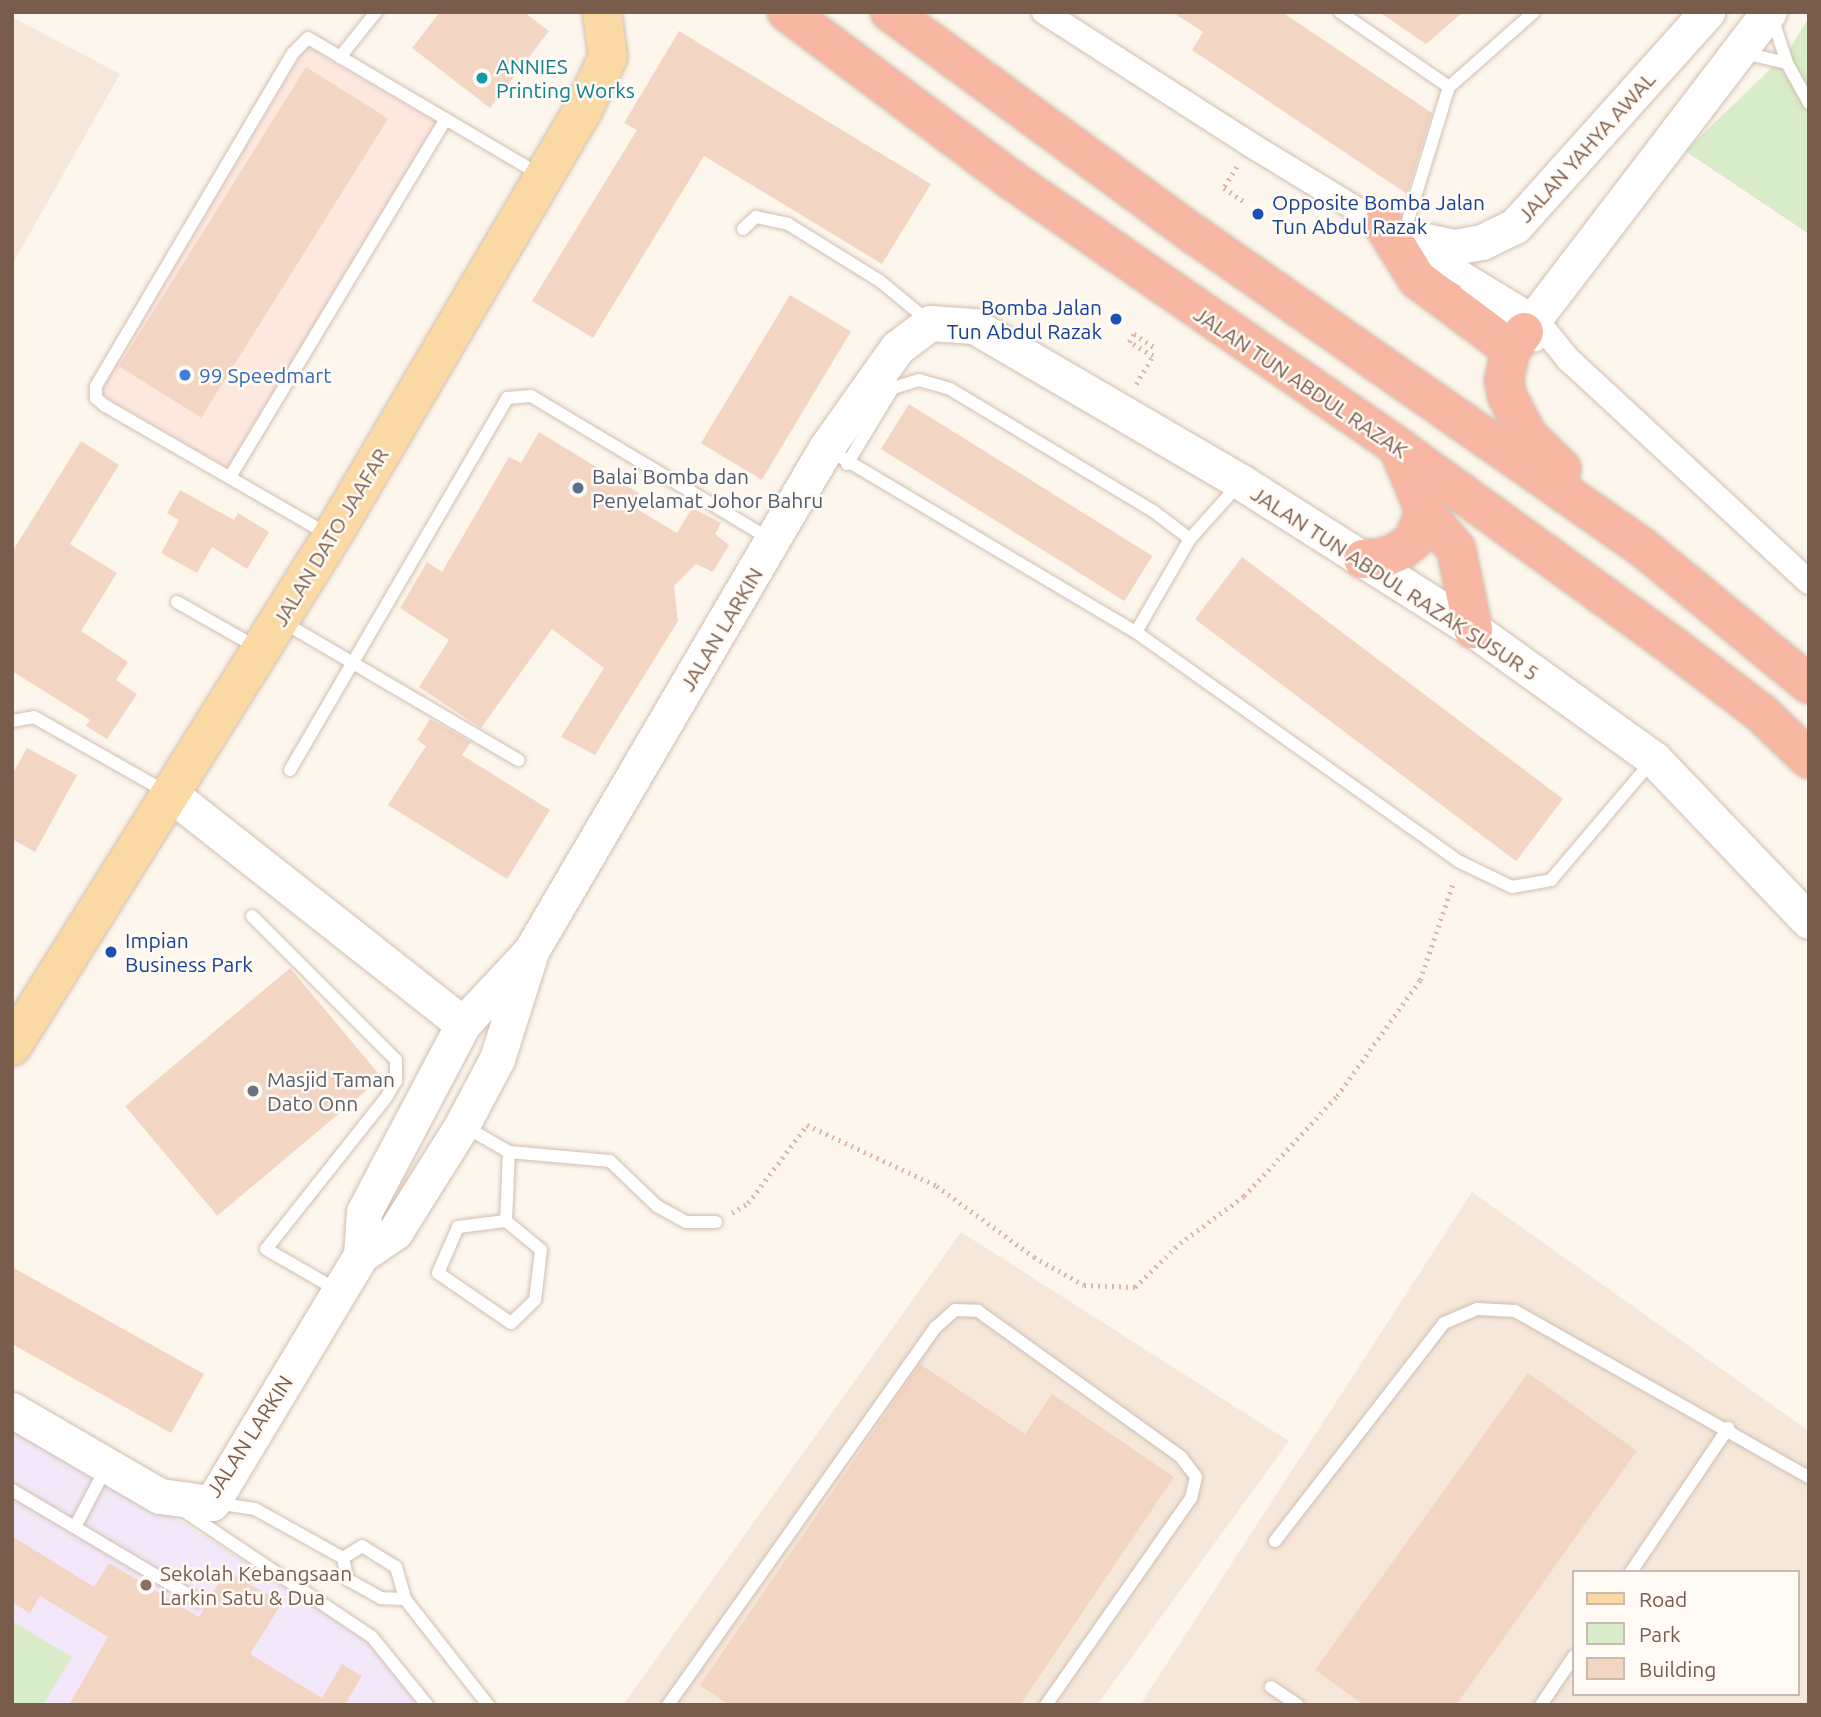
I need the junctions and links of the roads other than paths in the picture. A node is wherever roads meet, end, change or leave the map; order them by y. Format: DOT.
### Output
graph roads {
  1 [pos="376,12"];
  2 [pos="602,12"];
  3 [pos="787,12"];
  4 [pos="890,12"];
  5 [pos="1044,12"];
  6 [pos="1340,12"];
  7 [pos="1534,12"];
  8 [pos="1707,12"];
  9 [pos="1770,12"];
  10 [pos="1738,52"];
  11 [pos="340,57"];
  12 [pos="1787,63"];
  13 [pos="1449,88"];
  14 [pos="1809,103"];
  15 [pos="446,119"];
  16 [pos="544,177"];
  17 [pos="743,229"];
  18 [pos="1393,230"];
  19 [pos="930,323"];
  20 [pos="1523,333"];
  21 [pos="1398,447"];
  22 [pos="836,456"];
  23 [pos="230,477"];
  24 [pos="1241,482"];
  25 [pos="1425,512"];
  26 [pos="332,536"];
  27 [pos="1190,539"];
  28 [pos="773,541"];
  29 [pos="1642,547"];
  30 [pos="1363,559"];
  31 [pos="1809,582"];
  32 [pos="177,602"];
  33 [pos="1473,629"];
  34 [pos="1136,632"];
  35 [pos="271,635"];
  36 [pos="352,662"];
  37 [pos="1809,684"];
  38 [pos="12,721"];
  39 [pos="1654,759"];
  40 [pos="1809,759"];
  41 [pos="518,760"];
  42 [pos="290,769"];
  43 [pos="172,795"];
  44 [pos="252,916"];
  45 [pos="1809,921"];
  46 [pos="531,951"];
  47 [pos="463,1024"];
  48 [pos="14,1041"];
  49 [pos="458,1133"];
  50 [pos="509,1152"];
  51 [pos="506,1221"];
  52 [pos="716,1222"];
  53 [pos="361,1255"];
  54 [pos="338,1292"];
  55 [pos="12,1410"];
  56 [pos="1728,1428"];
  57 [pos="107,1466"];
  58 [pos="1809,1477"];
  59 [pos="12,1490"];
  60 [pos="160,1496"];
  61 [pos="212,1503"];
  62 [pos="75,1527"];
  63 [pos="1276,1541"];
  64 [pos="343,1558"];
  65 [pos="1632,1570"];
  66 [pos="405,1599"];
  67 [pos="199,1601"];
  68 [pos="1573,1657"];
  69 [pos="1271,1688"];
  70 [pos="427,1705"];
  71 [pos="488,1705"];
  72 [pos="668,1705"];
  73 [pos="1046,1705"];
  74 [pos="1298,1705"];
  75 [pos="1541,1705"];
  1 -- 11 [label="lane"];
  2 -- 16 [label="main road, JALAN DATO JAAFAR"];
  3 -- 21 [label="highway, JALAN TUN ABDUL RAZAK"];
  4 -- 29 [label="highway"];
  5 -- 18 [label="street"];
  6 -- 13 [label="lane"];
  7 -- 13 [label="lane"];
  8 -- 18 [label="street, JALAN YAHYA AWAL"];
  9 -- 10 [label="street"];
  9 -- 12 [label="lane"];
  10 -- 12 [label="lane"];
  10 -- 20 [label="street"];
  11 -- 15 [label="lane"];
  11 -- 23 [label="lane"];
  12 -- 14 [label="lane"];
  13 -- 18 [label="lane"];
  15 -- 16 [label="lane"];
  15 -- 23 [label="lane"];
  16 -- 26 [label="main road, JALAN DATO JAAFAR"];
  17 -- 19 [label="lane"];
  18 -- 20 [label="highway"];
  19 -- 22 [label="street, JALAN LARKIN"];
  19 -- 24 [label="street, JALAN TUN ABDUL RAZAK SUSUR 5"];
  20 -- 29 [label="highway"];
  20 -- 31 [label="street"];
  21 -- 25 [label="highway"];
  21 -- 40 [label="highway, JALAN TUN ABDUL RAZAK"];
  22 -- 27 [label="lane"];
  22 -- 28 [label="street, JALAN LARKIN"];
  22 -- 34 [label="lane"];
  23 -- 26 [label="lane"];
  24 -- 27 [label="lane"];
  24 -- 30 [label="street, JALAN TUN ABDUL RAZAK SUSUR 5"];
  25 -- 30 [label="highway"];
  25 -- 33 [label="highway"];
  26 -- 35 [label="main road, JALAN DATO JAAFAR"];
  27 -- 34 [label="lane"];
  28 -- 36 [label="lane"];
  28 -- 46 [label="street, JALAN LARKIN"];
  29 -- 37 [label="highway"];
  30 -- 33 [label="street, JALAN TUN ABDUL RAZAK SUSUR 5"];
  32 -- 35 [label="lane"];
  33 -- 39 [label="street, JALAN TUN ABDUL RAZAK SUSUR 5"];
  34 -- 39 [label="lane"];
  35 -- 36 [label="lane"];
  35 -- 43 [label="main road, JALAN DATO JAAFAR"];
  36 -- 41 [label="lane"];
  36 -- 42 [label="lane"];
  38 -- 43 [label="lane"];
  39 -- 45 [label="street, JALAN TUN ABDUL RAZAK SUSUR 5"];
  43 -- 47 [label="street"];
  43 -- 48 [label="main road, JALAN DATO JAAFAR"];
  44 -- 54 [label="lane"];
  46 -- 47 [label="street, JALAN LARKIN"];
  46 -- 49 [label="street, JALAN LARKIN"];
  47 -- 49 [label="street"];
  47 -- 53 [label="street, JALAN LARKIN"];
  49 -- 50 [label="lane"];
  49 -- 53 [label="street, JALAN LARKIN"];
  50 -- 51 [label="lane"];
  50 -- 52 [label="lane"];
  51 -- 51 [label="lane"];
  53 -- 54 [label="street, JALAN LARKIN"];
  54 -- 61 [label="street, JALAN LARKIN"];
  55 -- 57 [label="street, JALAN LARKIN"];
  56 -- 58 [label="lane"];
  56 -- 63 [label="lane"];
  56 -- 65 [label="lane"];
  57 -- 60 [label="street, JALAN LARKIN"];
  57 -- 62 [label="lane"];
  59 -- 62 [label="lane"];
  60 -- 61 [label="street, JALAN LARKIN"];
  60 -- 70 [label="lane"];
  61 -- 64 [label="lane"];
  62 -- 67 [label="lane"];
  64 -- 66 [label="lane"];
  64 -- 66 [label="lane"];
  66 -- 71 [label="lane"];
  68 -- 75 [label="lane"];
  69 -- 74 [label="lane"];
  72 -- 73 [label="lane"];
}
